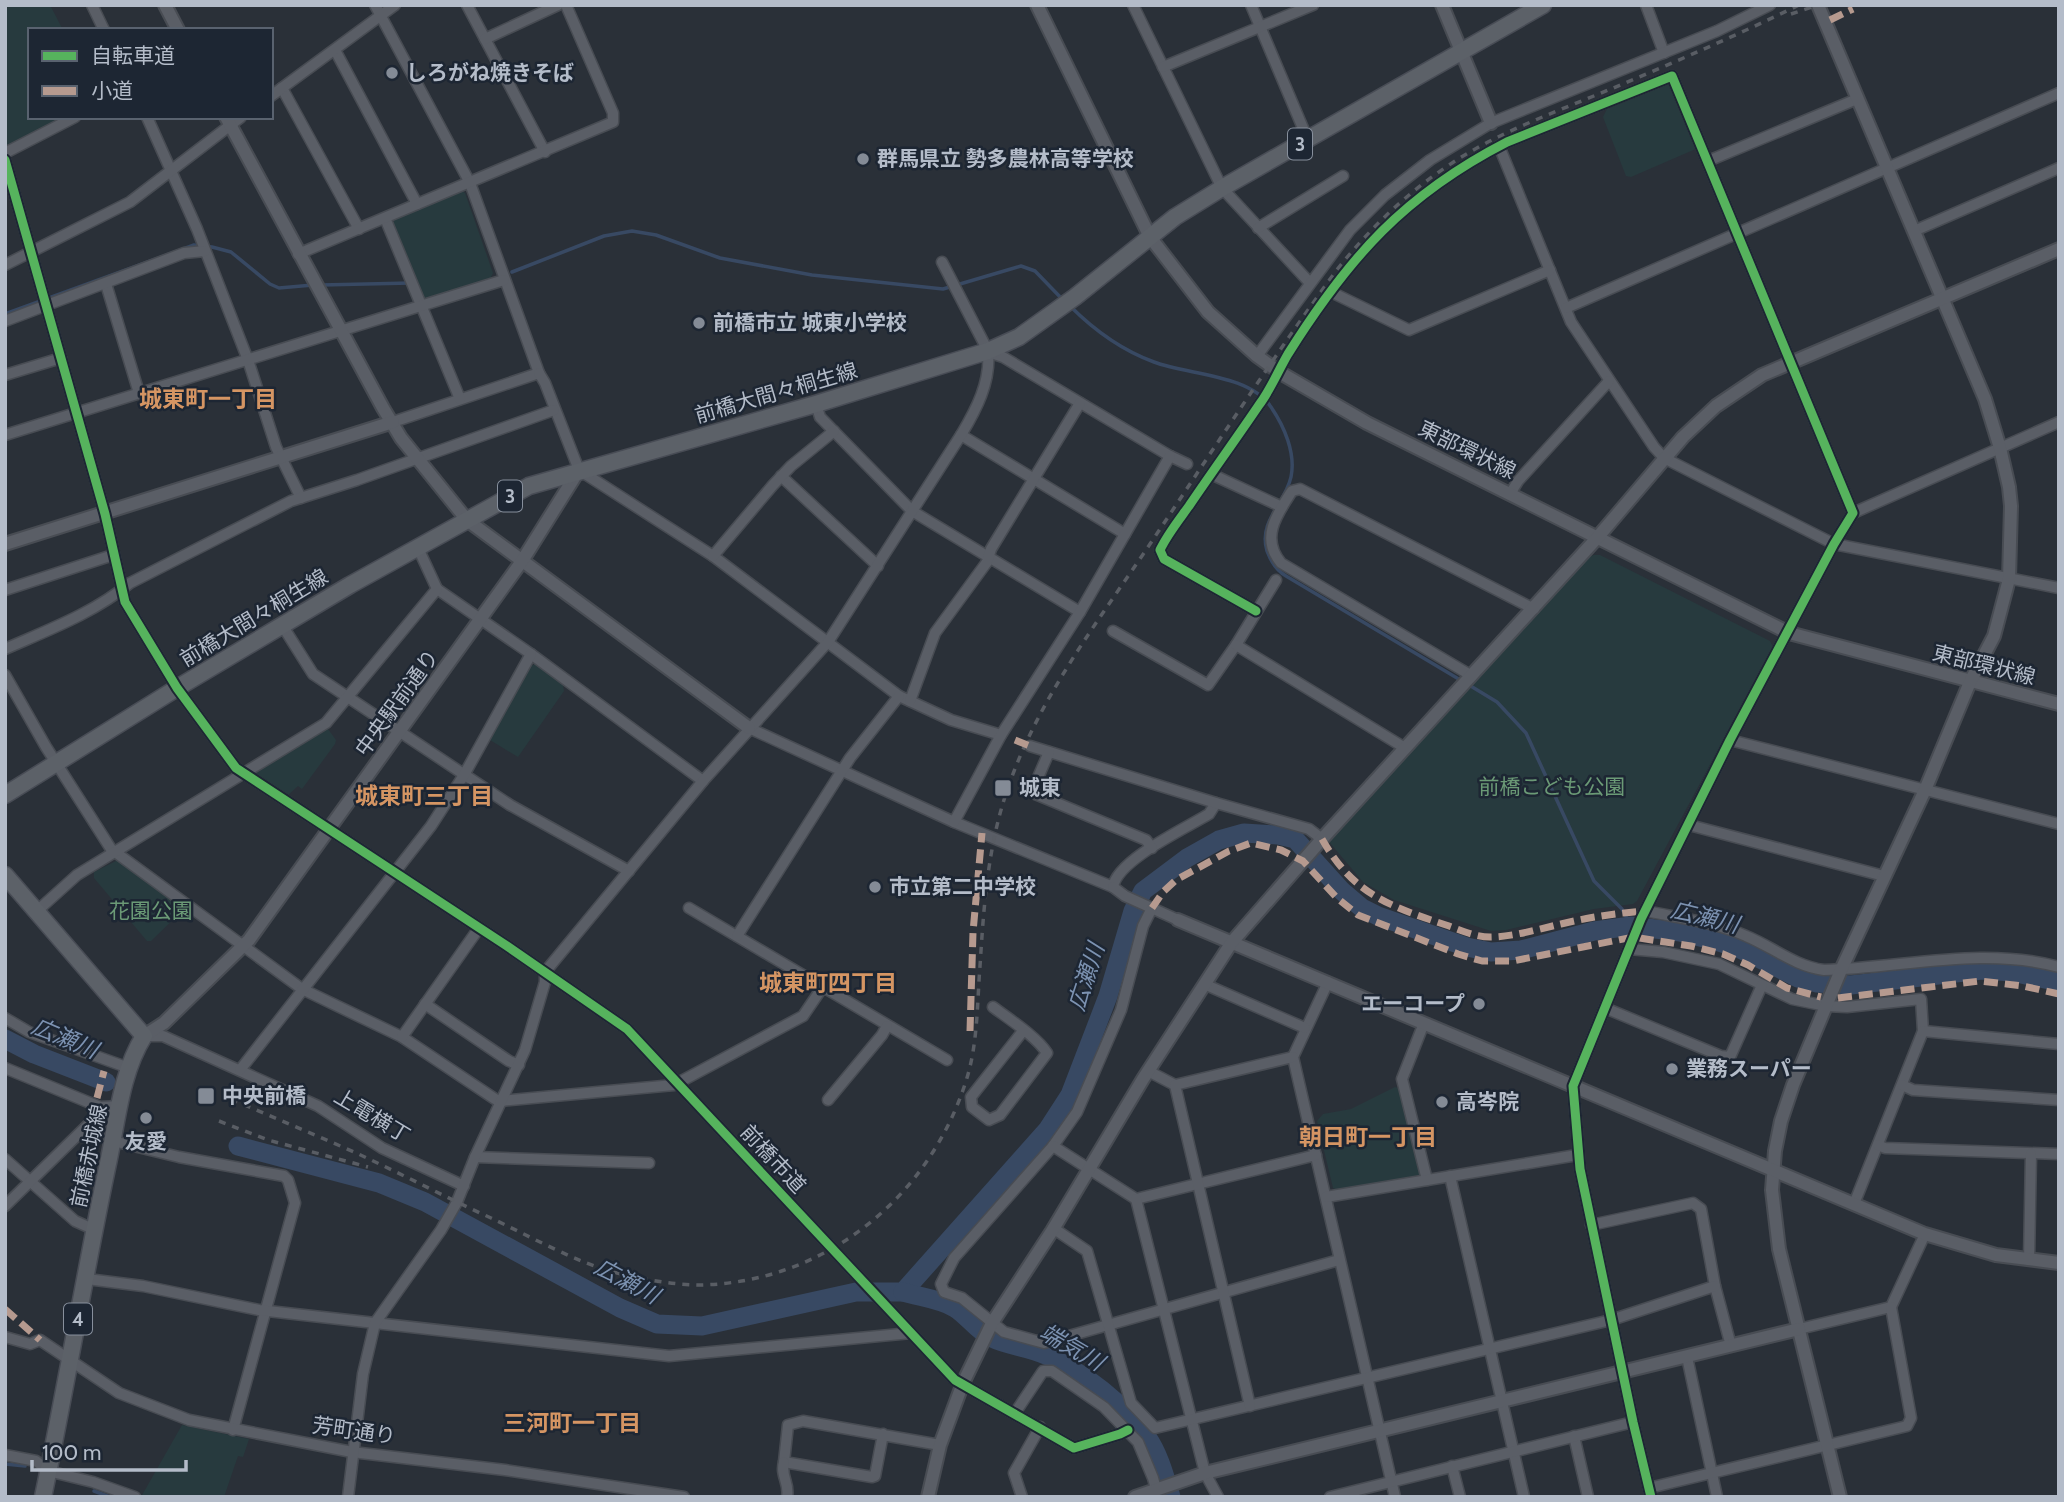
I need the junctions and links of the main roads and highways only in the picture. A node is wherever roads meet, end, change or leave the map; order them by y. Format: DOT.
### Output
graph roads {
  1 [pos="1543,5"];
  2 [pos="5,795"];
  3 [pos="5,875"];
  4 [pos="43,1497"];
  1 -- 2 [label="main road, 前橋大間々桐生線 / 3"];
  3 -- 4 [label="main road, 前橋赤城線 / 4"];
}
